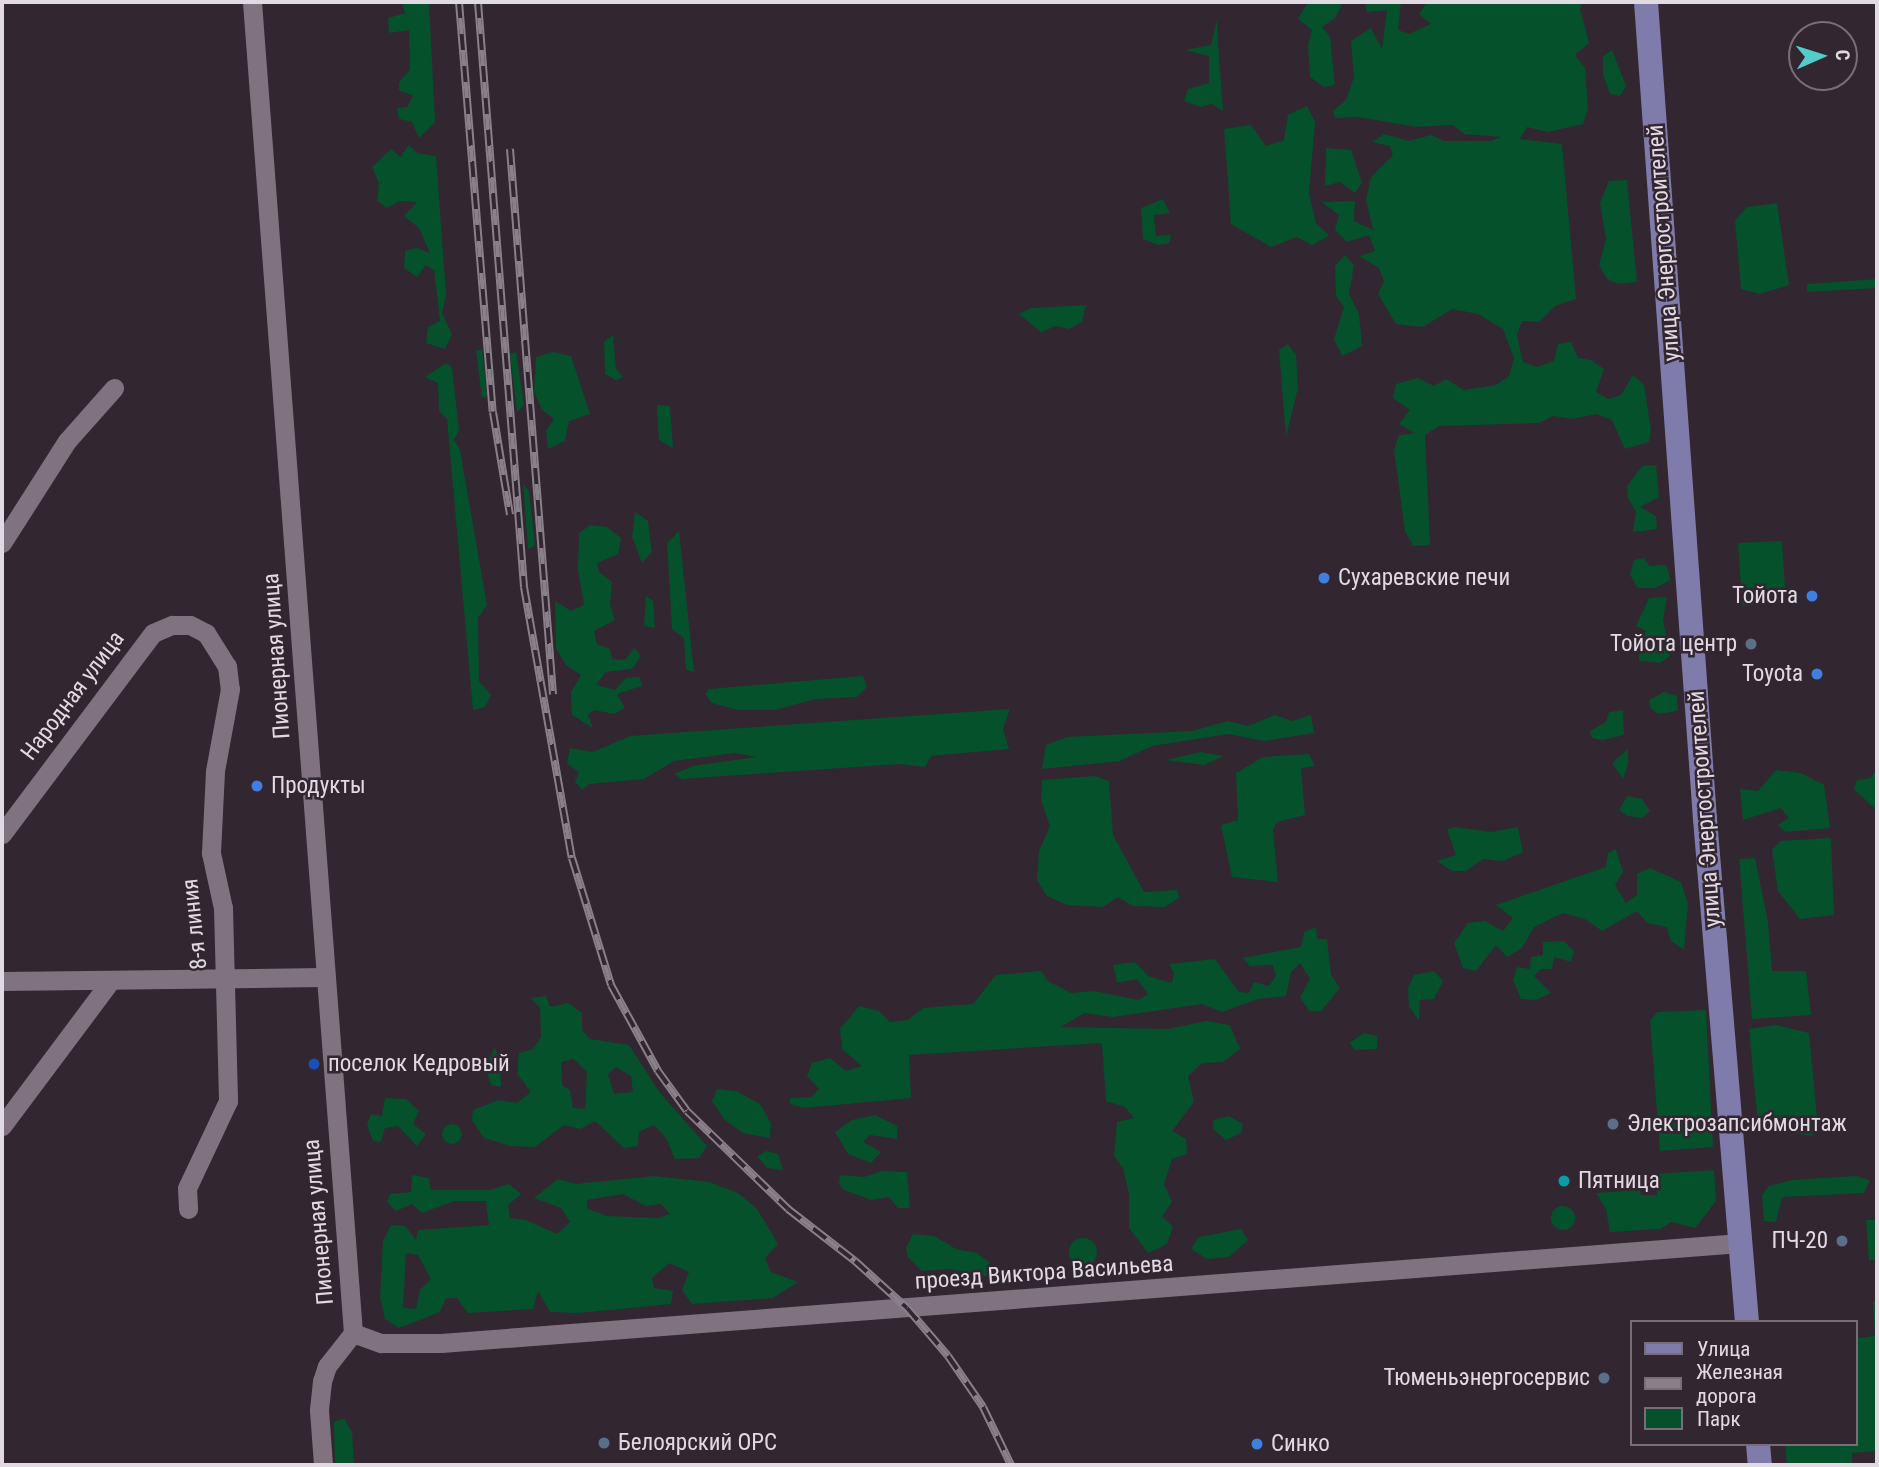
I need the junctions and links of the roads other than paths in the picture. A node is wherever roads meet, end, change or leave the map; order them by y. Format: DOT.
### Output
graph roads {
  1 [pos="252,2"];
  2 [pos="1646,2"];
  3 [pos="114,388"];
  4 [pos="2,543"];
  5 [pos="206,633"];
  6 [pos="2,834"];
  7 [pos="324,977"];
  8 [pos="225,980"];
  9 [pos="2,981"];
  10 [pos="109,984"];
  11 [pos="2,1126"];
  12 [pos="188,1209"];
  13 [pos="1740,1243"];
  14 [pos="1747,1320"];
  15 [pos="353,1333"];
  16 [pos="1758,1446"];
  17 [pos="323,1465"];
  18 [pos="1760,1465"];
  1 -- 7 [label="street, Пионерная улица"];
  2 -- 13 [label="main road, улица Энергостроителей"];
  3 -- 4 [label="street"];
  5 -- 6 [label="street, Народная улица"];
  5 -- 8 [label="street, 8-я линия"];
  7 -- 8 [label="street"];
  7 -- 15 [label="street, Пионерная улица"];
  8 -- 10 [label="street"];
  8 -- 12 [label="street, 8-я линия"];
  9 -- 10 [label="street"];
  10 -- 11 [label="street"];
  13 -- 14 [label="main road, улица Энергостроителей"];
  13 -- 15 [label="street, проезд Виктора Васильева"];
  15 -- 17 [label="street, Пионерная улица"];
  16 -- 18 [label="main road"];
}
